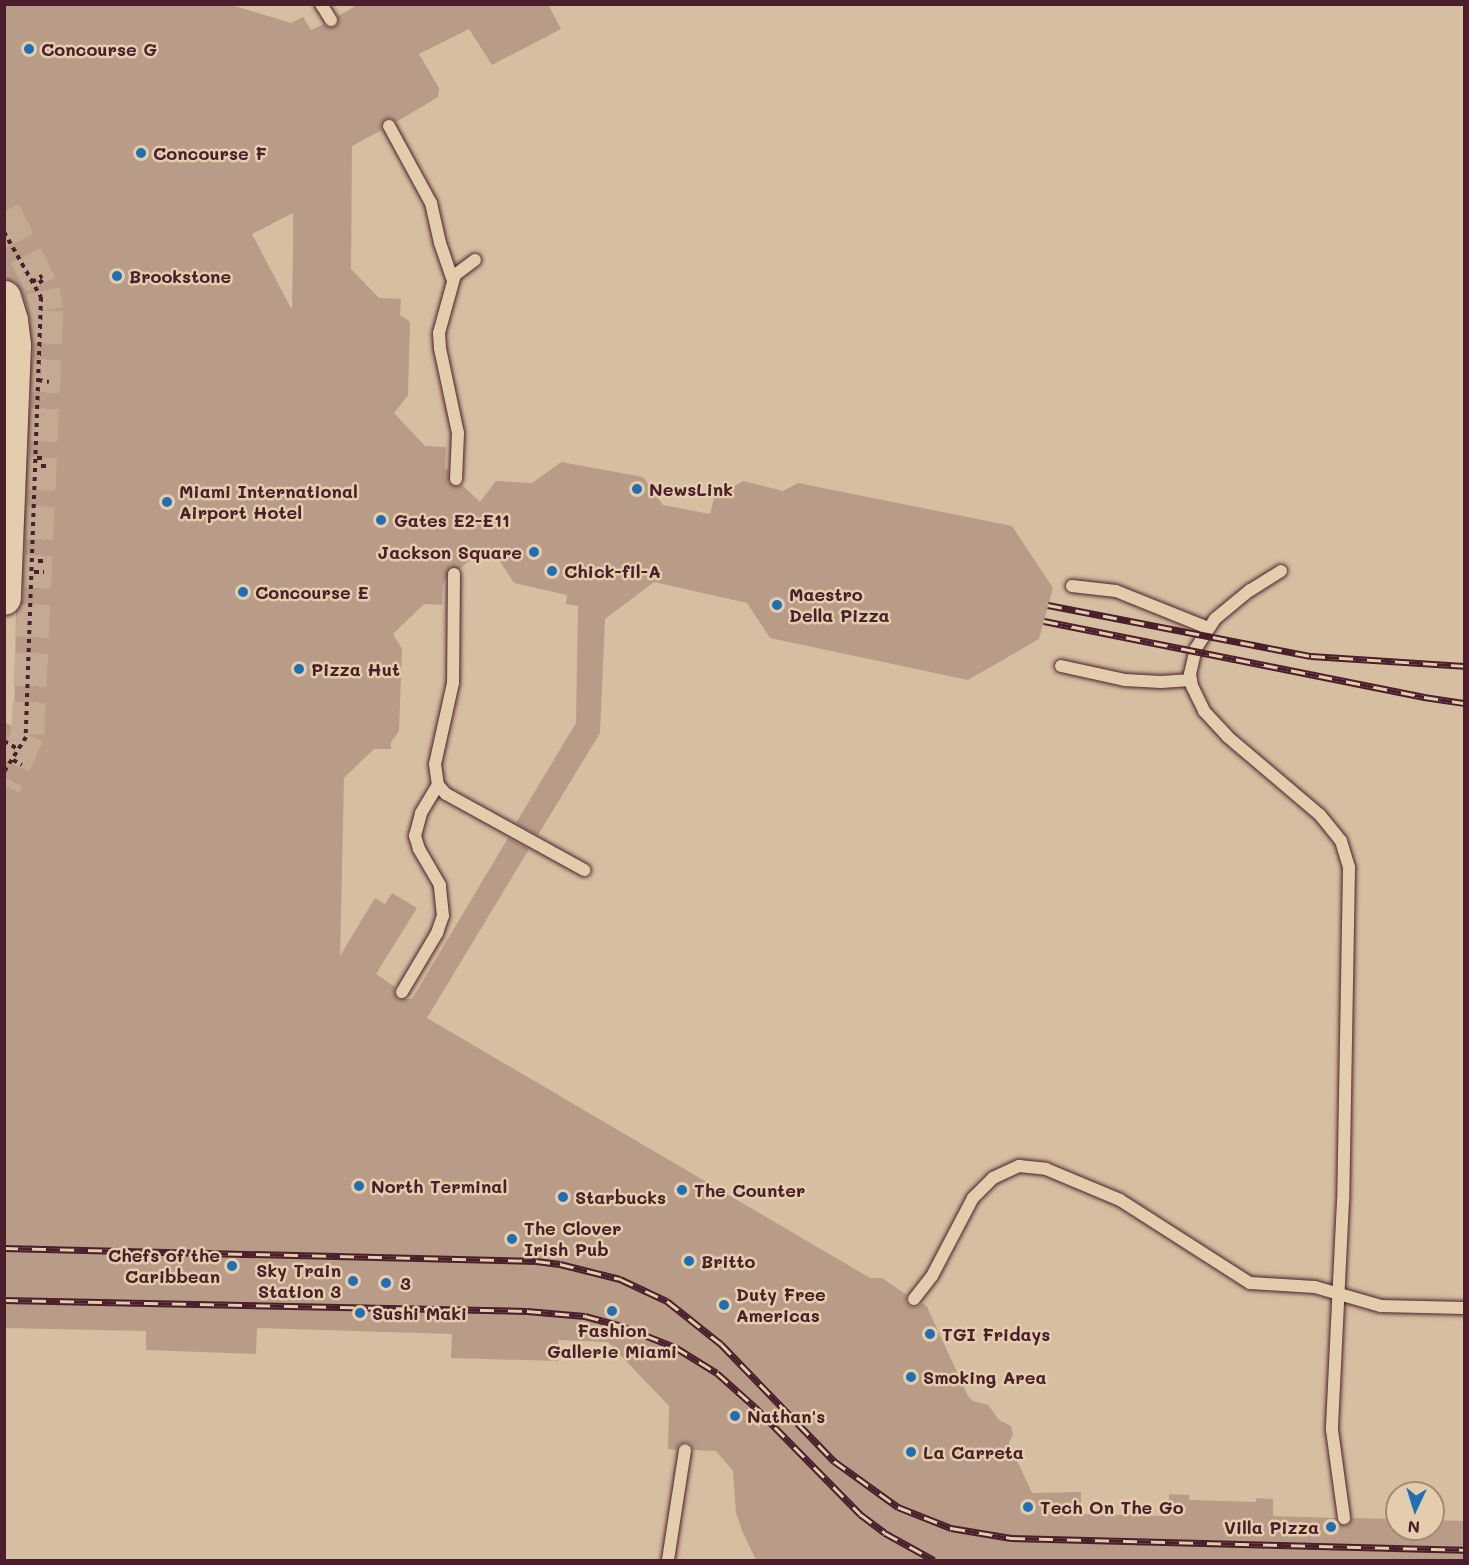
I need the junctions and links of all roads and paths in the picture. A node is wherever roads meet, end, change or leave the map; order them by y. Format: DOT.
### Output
graph roads {
  1 [pos="321,4"];
  2 [pos="331,20"];
  3 [pos="389,126"];
  4 [pos="4,232"];
  5 [pos="475,260"];
  6 [pos="42,279"];
  7 [pos="453,280"];
  8 [pos="13,305"];
  9 [pos="37,458"];
  10 [pos="46,458"];
  11 [pos="456,479"];
  12 [pos="38,561"];
  13 [pos="44,561"];
  14 [pos="34,572"];
  15 [pos="44,572"];
  16 [pos="1281,572"];
  17 [pos="454,574"];
  18 [pos="1072,586"];
  19 [pos="4,597"];
  20 [pos="1208,628"];
  21 [pos="1061,666"];
  22 [pos="1191,680"];
  23 [pos="4,741"];
  24 [pos="18,749"];
  25 [pos="13,760"];
  26 [pos="22,765"];
  27 [pos="4,772"];
  28 [pos="438,785"];
  29 [pos="584,870"];
  30 [pos="402,992"];
  31 [pos="1338,1295"];
  32 [pos="914,1299"];
  33 [pos="1464,1308"];
  34 [pos="685,1450"];
  35 [pos="1344,1518"];
  36 [pos="668,1560"];
  1 -- 2 [label="lane"];
  3 -- 7 [label="lane"];
  4 -- 24 [label="path, bridge"];
  5 -- 7 [label="lane"];
  6 -- 8 [label="path"];
  7 -- 11 [label="lane"];
  8 -- 19 [label="main road"];
  9 -- 10 [label="path"];
  12 -- 13 [label="path"];
  14 -- 15 [label="path"];
  16 -- 20 [label="lane"];
  17 -- 28 [label="lane"];
  18 -- 20 [label="lane"];
  20 -- 22 [label="lane"];
  21 -- 22 [label="lane"];
  22 -- 31 [label="lane"];
  23 -- 24 [label="path"];
  24 -- 27 [label="path, bridge"];
  25 -- 26 [label="path"];
  28 -- 29 [label="lane"];
  28 -- 30 [label="lane"];
  31 -- 32 [label="lane"];
  31 -- 33 [label="lane"];
  31 -- 35 [label="lane"];
  34 -- 36 [label="lane"];
}
